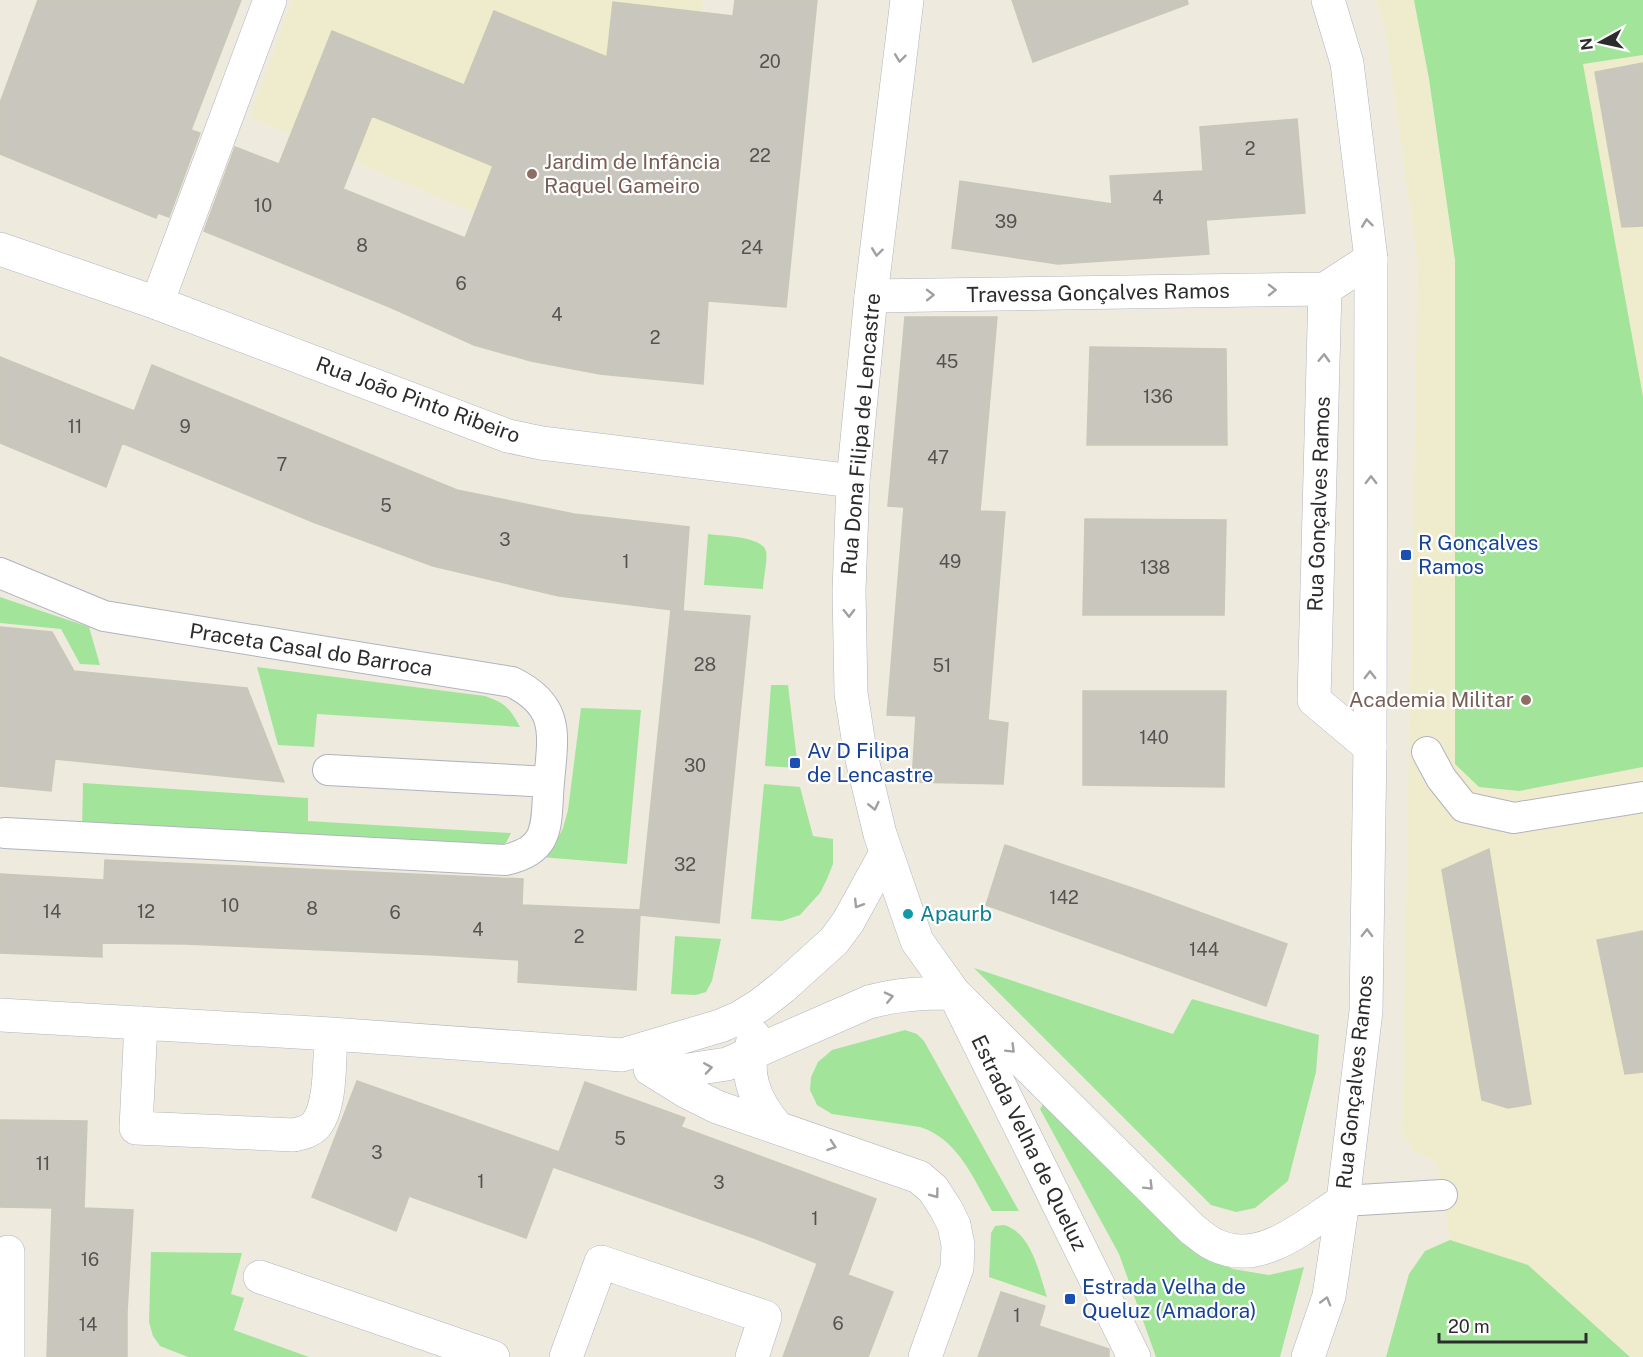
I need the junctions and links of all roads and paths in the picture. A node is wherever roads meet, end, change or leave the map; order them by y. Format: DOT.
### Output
graph roads {
  1 [pos="270,0"];
  2 [pos="906,0"];
  3 [pos="1328,0"];
  4 [pos="0,249"];
  5 [pos="1371,259"];
  6 [pos="1325,289"];
  7 [pos="871,296"];
  8 [pos="157,303"];
  9 [pos="853,481"];
  10 [pos="0,573"];
  11 [pos="1370,747"];
  12 [pos="1427,752"];
  13 [pos="328,770"];
  14 [pos="549,782"];
  15 [pos="1643,796"];
  16 [pos="5,832"];
  17 [pos="886,853"];
  18 [pos="814,960"];
  19 [pos="954,993"];
  20 [pos="0,1015"];
  21 [pos="141,1023"];
  22 [pos="331,1034"];
  23 [pos="749,1055"];
  24 [pos="636,1062"];
  25 [pos="777,1127"];
  26 [pos="1442,1195"];
  27 [pos="1343,1201"];
  28 [pos="8,1252"];
  29 [pos="260,1277"];
  30 [pos="8,1357"];
  31 [pos="493,1357"];
  32 [pos="566,1357"];
  33 [pos="752,1357"];
  34 [pos="925,1357"];
  35 [pos="1134,1357"];
  36 [pos="1308,1357"];
  1 -- 8 [label="street"];
  2 -- 7 [label="street, Rua Dona Filipa de Lencastre, one-way"];
  5 -- 3 [label="street, Rua Gonçalves Ramos, one-way"];
  4 -- 8 [label="street, Rua João Pinto Ribeiro"];
  5 -- 6 [label="street"];
  11 -- 5 [label="street, Rua Gonçalves Ramos, one-way"];
  7 -- 6 [label="street, Travessa Gonçalves Ramos, one-way"];
  11 -- 6 [label="street, Rua Gonçalves Ramos, one-way"];
  7 -- 9 [label="street, Rua Dona Filipa de Lencastre"];
  8 -- 9 [label="street, Rua João Pinto Ribeiro"];
  9 -- 17 [label="street, Rua Dona Filipa de Lencastre, one-way"];
  10 -- 14 [label="lane, Praceta Casal do Barroca"];
  27 -- 11 [label="street, Rua Gonçalves Ramos, one-way"];
  12 -- 15 [label="lane"];
  13 -- 14 [label="lane"];
  14 -- 16 [label="lane, Praceta Casal do Barroca"];
  17 -- 18 [label="street, one-way"];
  17 -- 19 [label="street, Rua Dona Filipa de Lencastre"];
  18 -- 23 [label="street"];
  18 -- 24 [label="street"];
  23 -- 19 [label="street, one-way"];
  19 -- 27 [label="street, one-way"];
  19 -- 35 [label="street, Estrada Velha de Queluz"];
  20 -- 21 [label="street"];
  21 -- 22 [label="street"];
  21 -- 22 [label="street"];
  22 -- 24 [label="street"];
  24 -- 23 [label="street, one-way"];
  23 -- 25 [label="street"];
  24 -- 25 [label="street"];
  25 -- 34 [label="street, one-way"];
  26 -- 27 [label="lane"];
  36 -- 27 [label="street, one-way"];
  28 -- 30 [label="street"];
  29 -- 31 [label="street"];
  32 -- 33 [label="street"];
}
